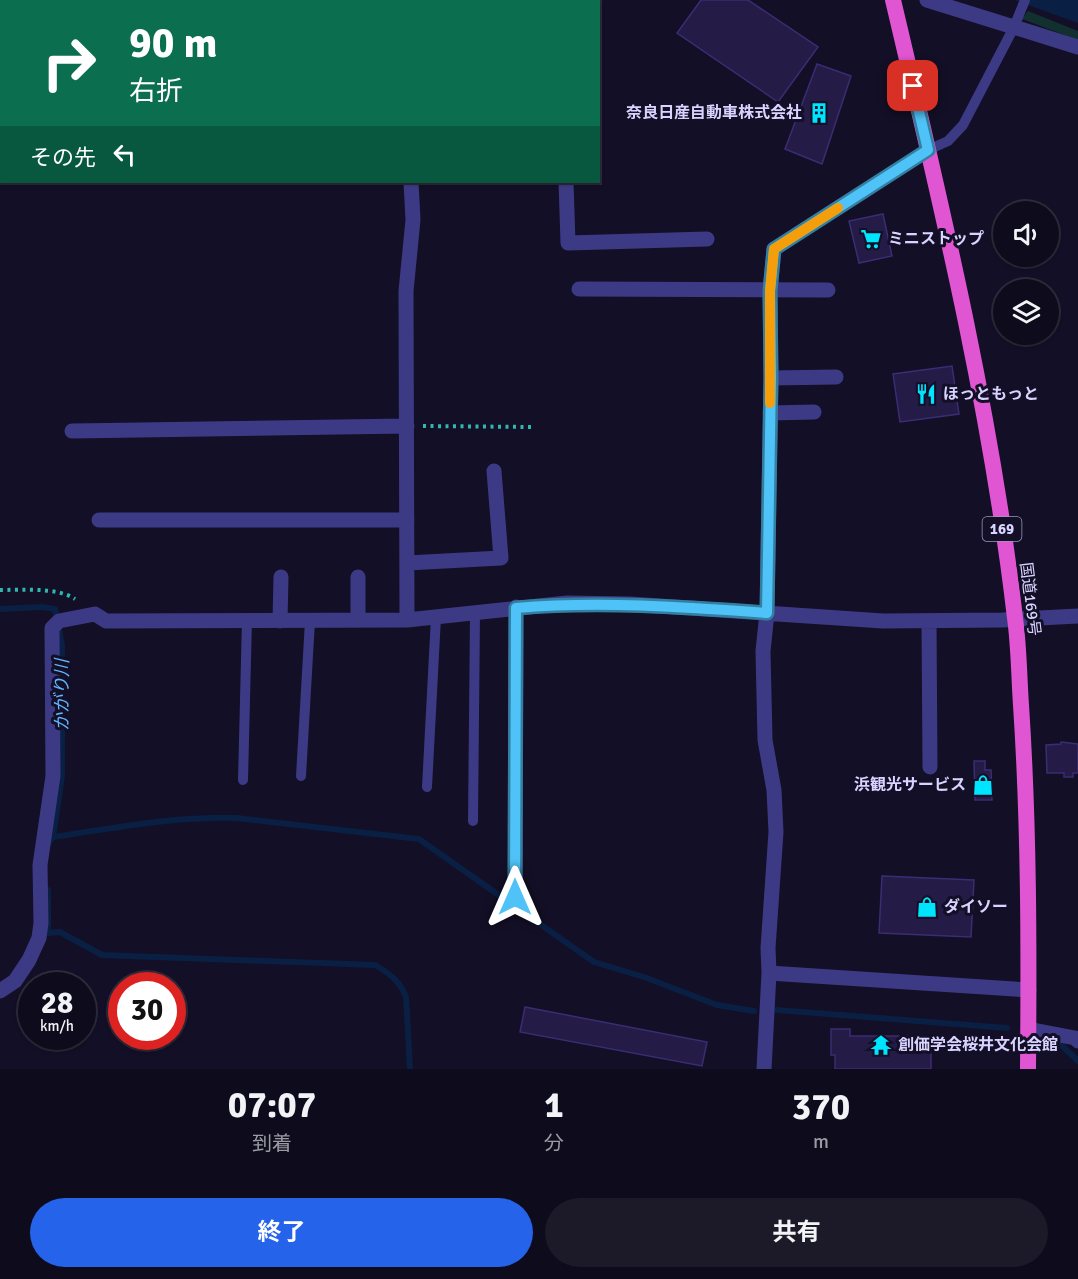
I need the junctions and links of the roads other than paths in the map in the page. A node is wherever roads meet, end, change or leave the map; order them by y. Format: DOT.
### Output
graph roads {
  1 [pos="892,0"];
  2 [pos="927,0"];
  3 [pos="1024,1"];
  4 [pos="1014,27"];
  5 [pos="1078,47"];
  6 [pos="928,150"];
  7 [pos="411,183"];
  8 [pos="566,183"];
  9 [pos="707,239"];
  10 [pos="774,249"];
  11 [pos="579,289"];
  12 [pos="828,290"];
  13 [pos="770,291"];
  14 [pos="836,377"];
  15 [pos="771,378"];
  16 [pos="814,412"];
  17 [pos="770,413"];
  18 [pos="407,426"];
  19 [pos="72,431"];
  20 [pos="494,471"];
  21 [pos="99,520"];
  22 [pos="407,520"];
  23 [pos="407,563"];
  24 [pos="281,577"];
  25 [pos="358,577"];
  26 [pos="516,608"];
  27 [pos="476,613"];
  28 [pos="767,613"];
  29 [pos="1078,616"];
  30 [pos="436,617"];
  31 [pos="247,620"];
  32 [pos="358,620"];
  33 [pos="407,620"];
  34 [pos="1016,620"];
  35 [pos="280,621"];
  36 [pos="310,621"];
  37 [pos="929,621"];
  38 [pos="930,767"];
  39 [pos="301,776"];
  40 [pos="243,780"];
  41 [pos="427,787"];
  42 [pos="473,821"];
  43 [pos="515,897"];
  44 [pos="769,973"];
  45 [pos="1029,990"];
  46 [pos="0,991"];
  47 [pos="1028,1029"];
  48 [pos="1078,1041"];
  49 [pos="764,1069"];
  50 [pos="1028,1069"];
  1 -- 6 [label="highway, 国道169号 / 169"];
  2 -- 4 [label="street"];
  3 -- 4 [label="lane"];
  4 -- 5 [label="street"];
  4 -- 6 [label="lane"];
  6 -- 10 [label="lane"];
  6 -- 34 [label="highway, 国道169号 / 169"];
  7 -- 18 [label="street"];
  8 -- 9 [label="street"];
  10 -- 13 [label="street"];
  11 -- 13 [label="street"];
  12 -- 13 [label="street"];
  13 -- 15 [label="street"];
  14 -- 15 [label="street"];
  15 -- 17 [label="street"];
  16 -- 17 [label="street"];
  17 -- 28 [label="street"];
  18 -- 19 [label="street"];
  18 -- 22 [label="street"];
  20 -- 23 [label="street"];
  21 -- 22 [label="street"];
  22 -- 23 [label="street"];
  23 -- 33 [label="street"];
  24 -- 35 [label="street"];
  25 -- 32 [label="street"];
  26 -- 27 [label="street"];
  26 -- 28 [label="street"];
  26 -- 43 [label="street"];
  27 -- 30 [label="street"];
  27 -- 42 [label="lane"];
  28 -- 37 [label="street"];
  28 -- 44 [label="street"];
  29 -- 34 [label="street"];
  30 -- 33 [label="street"];
  30 -- 41 [label="lane"];
  31 -- 35 [label="street"];
  31 -- 40 [label="lane"];
  31 -- 46 [label="street"];
  32 -- 33 [label="street"];
  32 -- 36 [label="street"];
  34 -- 37 [label="street"];
  34 -- 45 [label="highway, 国道169号 / 169"];
  35 -- 36 [label="street"];
  36 -- 39 [label="lane"];
  37 -- 38 [label="street"];
  44 -- 45 [label="street"];
  44 -- 49 [label="street"];
  45 -- 47 [label="highway, 国道169号 / 169"];
  47 -- 48 [label="street"];
  47 -- 50 [label="highway, 国道169号 / 169"];
}
